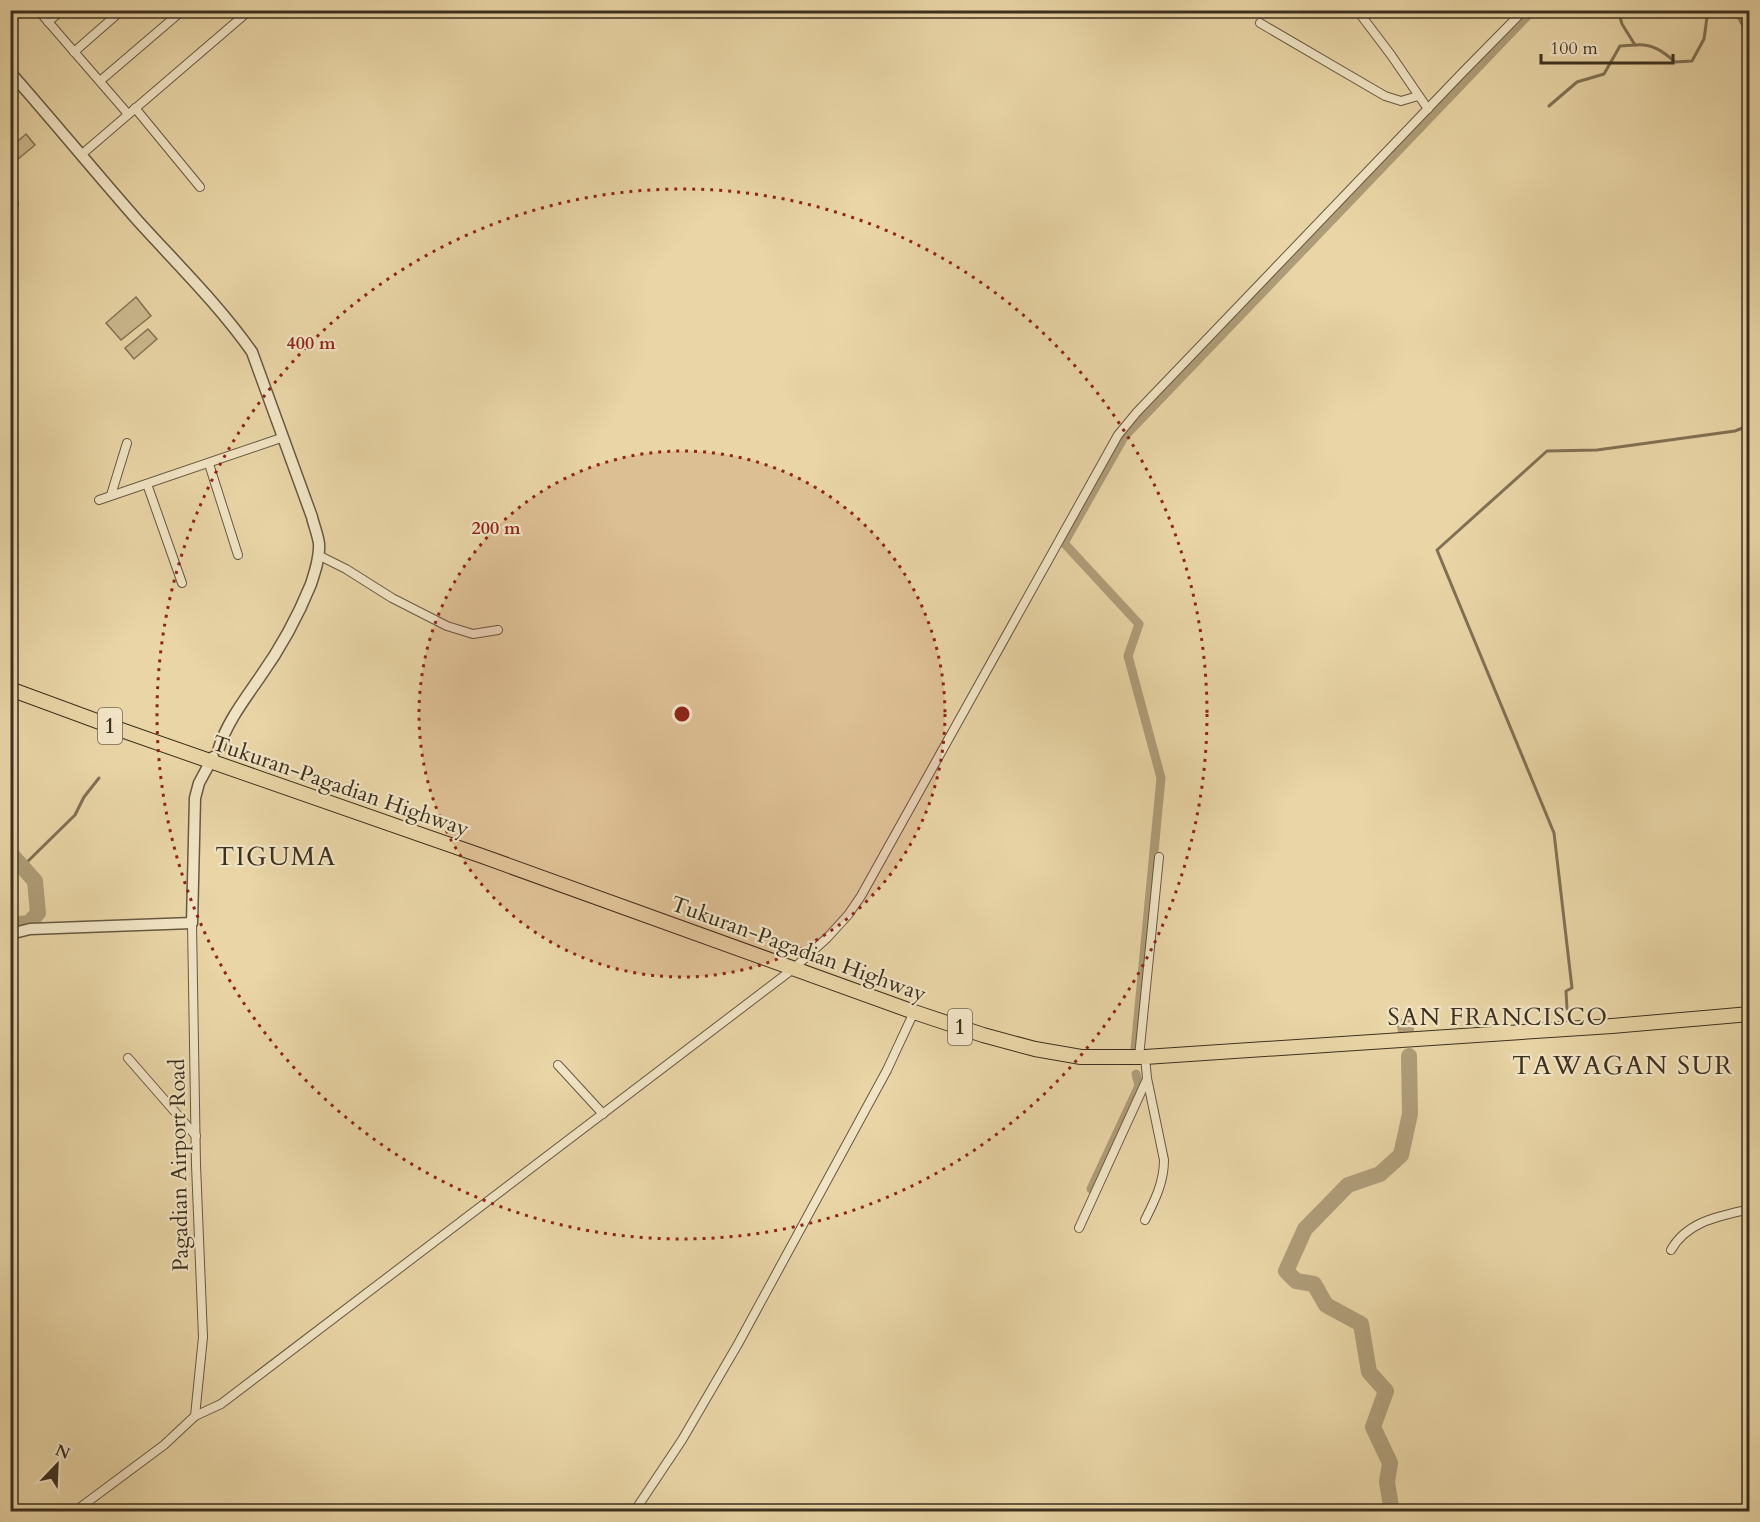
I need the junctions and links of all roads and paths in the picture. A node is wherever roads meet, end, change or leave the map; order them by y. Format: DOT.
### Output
graph roads {
  1 [pos="38,10"];
  2 [pos="62,10"];
  3 [pos="122,10"];
  4 [pos="183,10"];
  5 [pos="250,10"];
  6 [pos="1357,10"];
  7 [pos="1524,10"];
  8 [pos="48,22"];
  9 [pos="1260,23"];
  10 [pos="74,52"];
  11 [pos="10,72"];
  12 [pos="100,81"];
  13 [pos="1418,96"];
  14 [pos="135,108"];
  15 [pos="1428,109"];
  16 [pos="128,114"];
  17 [pos="81,156"];
  18 [pos="200,187"];
  19 [pos="10,198"];
  20 [pos="10,214"];
  21 [pos="281,438"];
  22 [pos="127,443"];
  23 [pos="208,464"];
  24 [pos="147,484"];
  25 [pos="111,495"];
  26 [pos="99,500"];
  27 [pos="238,555"];
  28 [pos="318,555"];
  29 [pos="182,583"];
  30 [pos="498,630"];
  31 [pos="10,689"];
  32 [pos="210,761"];
  33 [pos="1159,857"];
  34 [pos="192,923"];
  35 [pos="10,934"];
  36 [pos="793,969"];
  37 [pos="914,1012"];
  38 [pos="1749,1014"];
  39 [pos="1142,1057"];
  40 [pos="128,1059"];
  41 [pos="558,1065"];
  42 [pos="1147,1078"];
  43 [pos="603,1114"];
  44 [pos="196,1136"];
  45 [pos="1749,1209"];
  46 [pos="1145,1220"];
  47 [pos="1079,1228"];
  48 [pos="1671,1250"];
  49 [pos="195,1416"];
  50 [pos="74,1512"];
  51 [pos="634,1512"];
  1 -- 8 [label="street"];
  2 -- 8 [label="street"];
  3 -- 10 [label="street"];
  4 -- 12 [label="street"];
  5 -- 14 [label="street"];
  6 -- 13 [label="street"];
  7 -- 15 [label="street"];
  8 -- 10 [label="street"];
  9 -- 13 [label="street"];
  10 -- 12 [label="street"];
  11 -- 17 [label="street"];
  12 -- 16 [label="street"];
  13 -- 15 [label="street"];
  14 -- 16 [label="street"];
  14 -- 18 [label="street"];
  15 -- 36 [label="street"];
  16 -- 17 [label="street"];
  17 -- 21 [label="street"];
  19 -- 20 [label="street"];
  21 -- 23 [label="street"];
  21 -- 28 [label="street"];
  22 -- 25 [label="street"];
  23 -- 24 [label="street"];
  23 -- 27 [label="street"];
  24 -- 25 [label="street"];
  24 -- 29 [label="street"];
  25 -- 26 [label="street"];
  28 -- 30 [label="street"];
  28 -- 32 [label="street, Pagadian Airport Road"];
  31 -- 32 [label="highway, Tukuran-Pagadian Highway / 1"];
  32 -- 34 [label="street, Pagadian Airport Road"];
  32 -- 36 [label="highway, Tukuran-Pagadian Highway / 1"];
  33 -- 39 [label="street"];
  34 -- 35 [label="street"];
  34 -- 44 [label="street, Pagadian Airport Road"];
  36 -- 37 [label="highway, Tukuran-Pagadian Highway / 1"];
  36 -- 43 [label="street"];
  37 -- 39 [label="highway, Tukuran-Pagadian Highway / 1"];
  37 -- 51 [label="street"];
  38 -- 39 [label="highway, Tukuran-Pagadian Highway / 1"];
  39 -- 42 [label="street"];
  40 -- 44 [label="street"];
  41 -- 43 [label="street"];
  42 -- 46 [label="street"];
  42 -- 47 [label="street"];
  43 -- 49 [label="street"];
  44 -- 49 [label="street, Pagadian Airport Road"];
  45 -- 48 [label="street"];
  49 -- 50 [label="street"];
}
